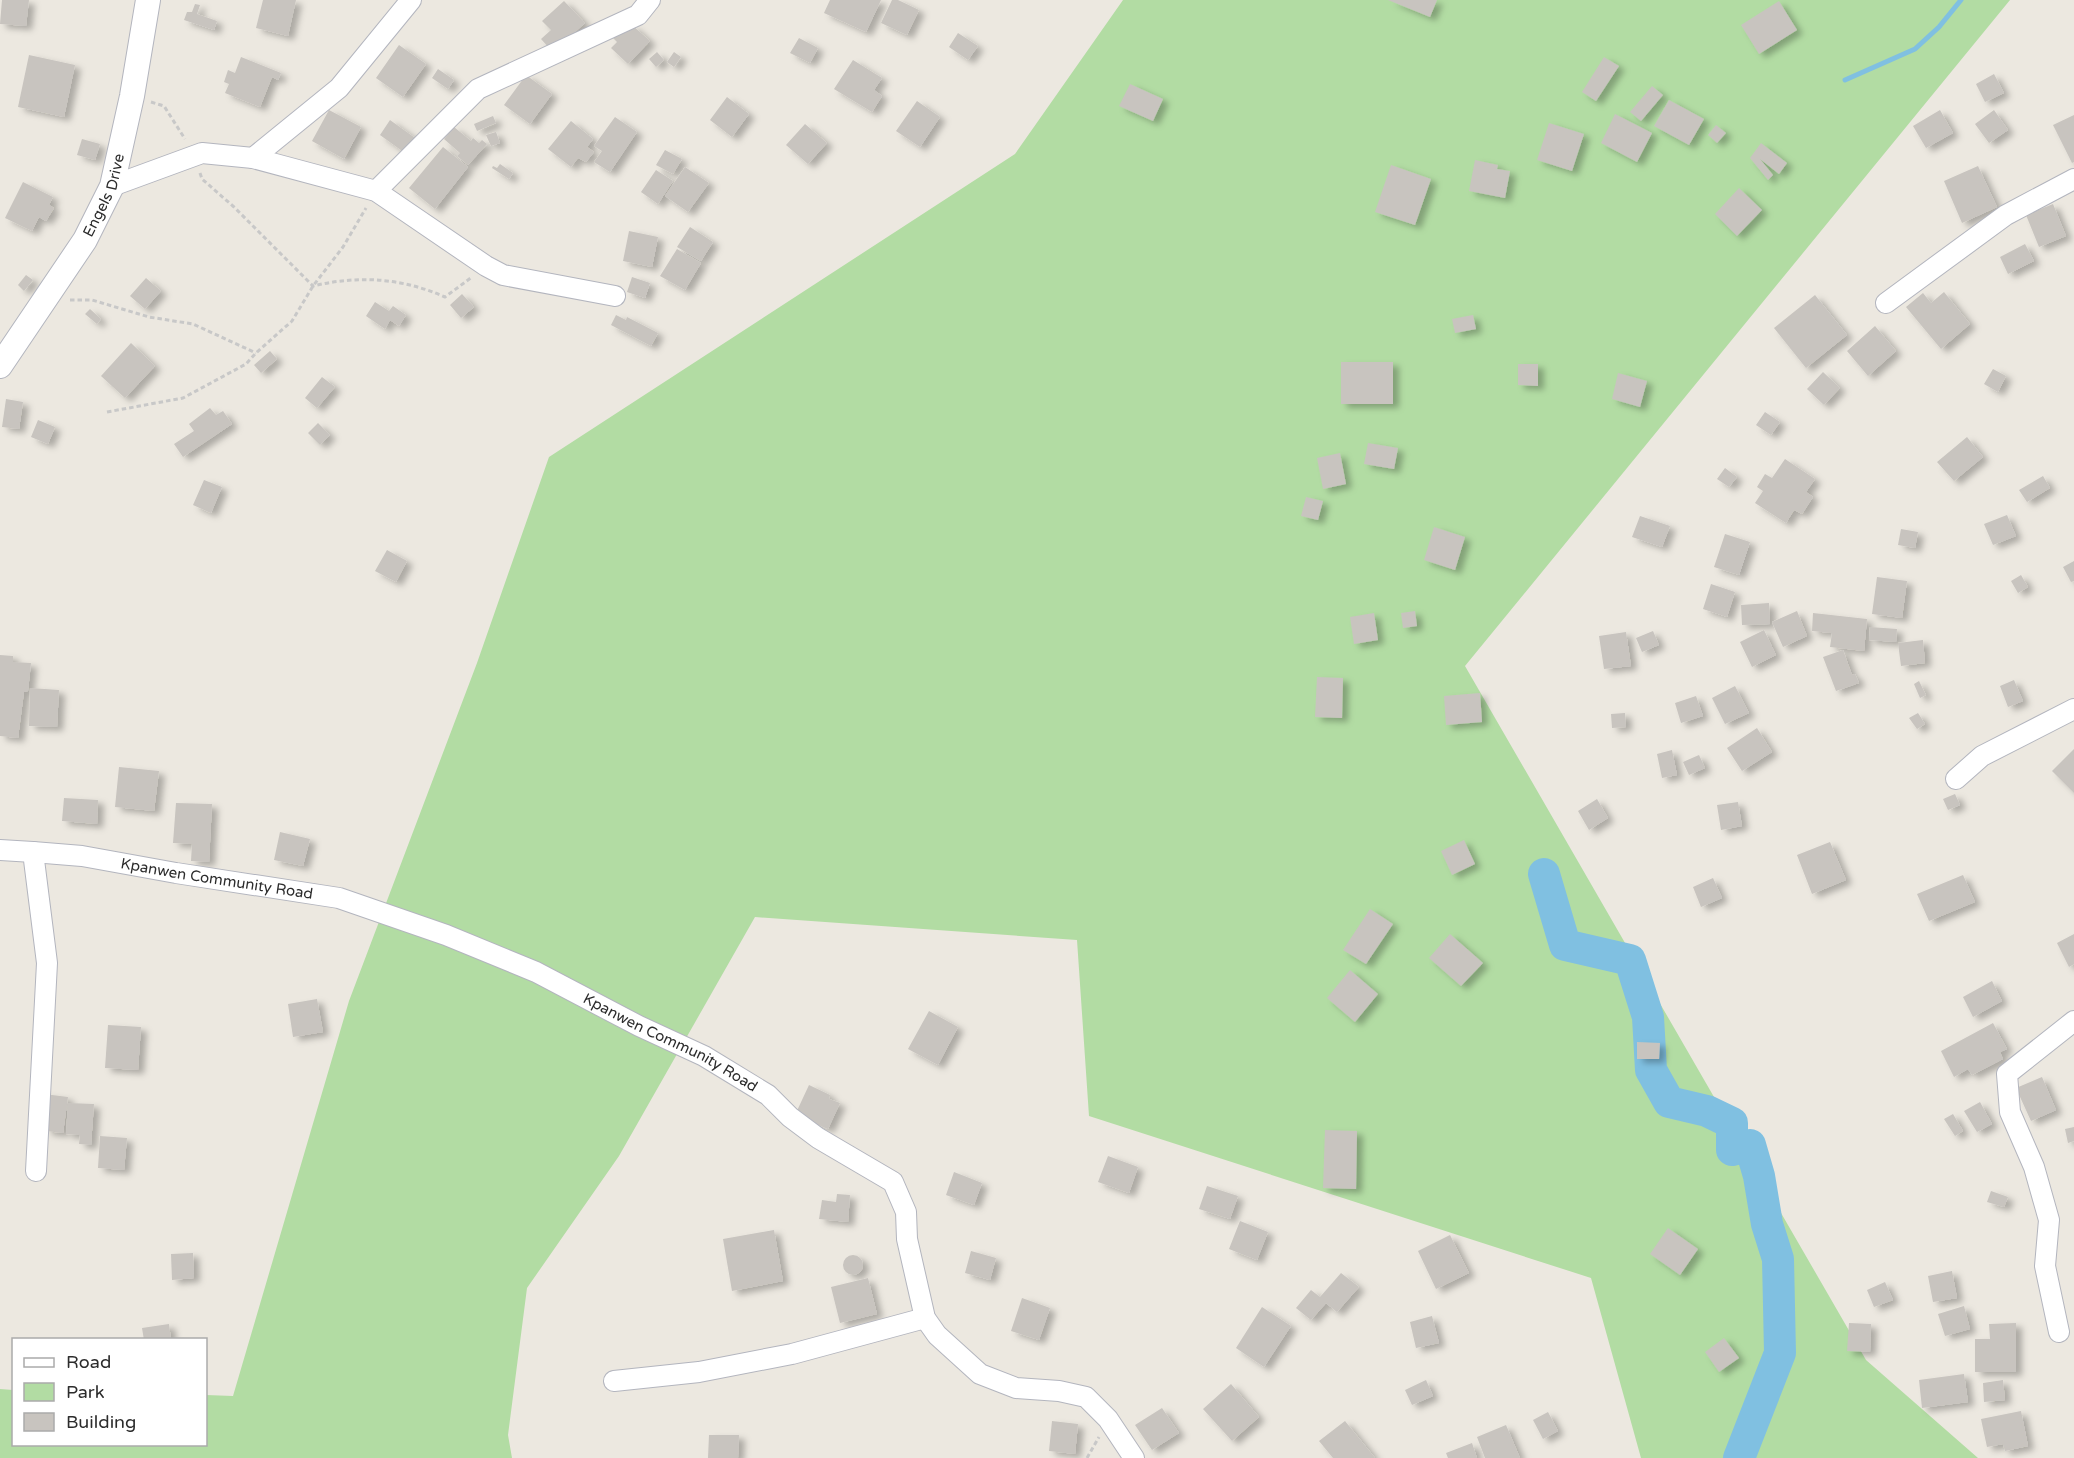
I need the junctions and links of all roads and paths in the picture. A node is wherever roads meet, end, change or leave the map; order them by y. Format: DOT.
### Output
graph roads {
  1 [pos="148,0"];
  2 [pos="411,0"];
  3 [pos="650,0"];
  4 [pos="132,96"];
  5 [pos="193,156"];
  6 [pos="253,158"];
  7 [pos="2074,179"];
  8 [pos="112,186"];
  9 [pos="376,191"];
  10 [pos="486,266"];
  11 [pos="313,286"];
  12 [pos="615,296"];
  13 [pos="44,301"];
  14 [pos="1886,303"];
  15 [pos="256,353"];
  16 [pos="0,366"];
  17 [pos="107,412"];
  18 [pos="2074,709"];
  19 [pos="1956,779"];
  20 [pos="0,850"];
  21 [pos="33,852"];
  22 [pos="2074,1021"];
  23 [pos="36,1172"];
  24 [pos="925,1318"];
  25 [pos="2059,1332"];
  26 [pos="614,1382"];
  27 [pos="1134,1458"];
  1 -- 4 [label="street, Engels Drive"];
  2 -- 6 [label="street"];
  3 -- 9 [label="street"];
  4 -- 5 [label="path"];
  4 -- 8 [label="street, Engels Drive"];
  5 -- 6 [label="street"];
  5 -- 8 [label="street"];
  5 -- 11 [label="path"];
  6 -- 9 [label="street"];
  7 -- 14 [label="street"];
  8 -- 13 [label="street, Engels Drive"];
  9 -- 10 [label="street"];
  9 -- 11 [label="path"];
  10 -- 11 [label="path"];
  10 -- 12 [label="street"];
  11 -- 15 [label="path"];
  13 -- 15 [label="path"];
  13 -- 16 [label="street, Engels Drive"];
  15 -- 17 [label="path"];
  18 -- 19 [label="street"];
  20 -- 21 [label="street, Kpanwen Community Road"];
  21 -- 23 [label="street"];
  21 -- 24 [label="street, Kpanwen Community Road"];
  22 -- 25 [label="street"];
  24 -- 26 [label="street"];
  24 -- 27 [label="street, Kpanwen Community Road"];
}
